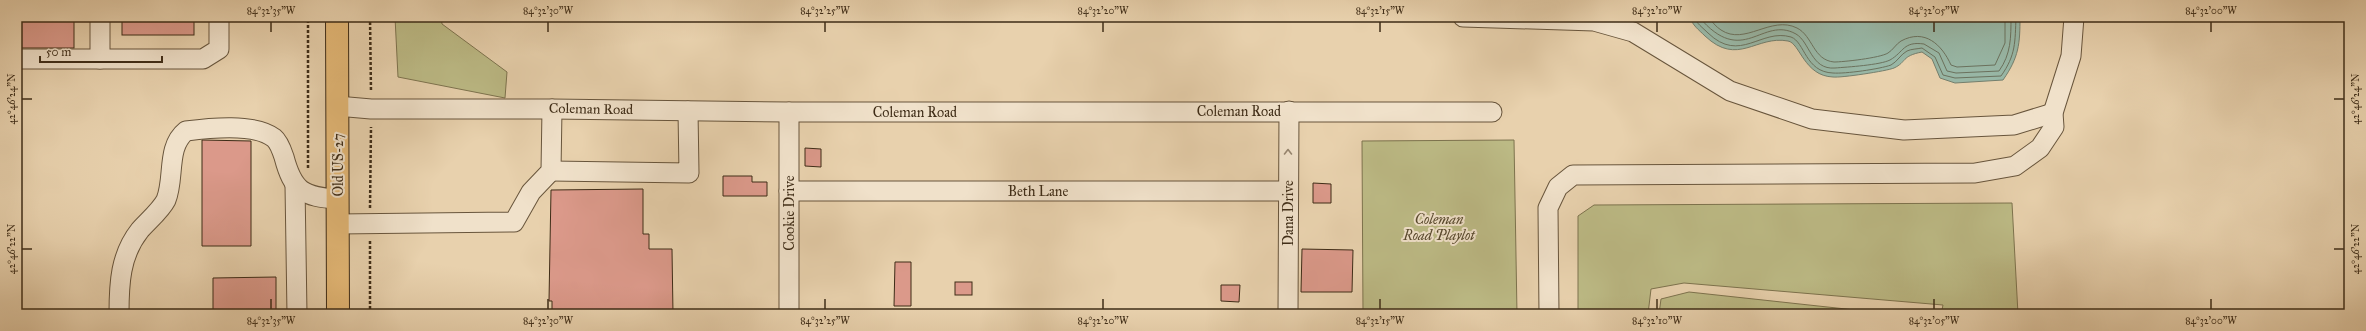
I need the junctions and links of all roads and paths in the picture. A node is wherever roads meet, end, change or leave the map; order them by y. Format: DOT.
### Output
graph roads {
  1 [pos="100,17"];
  2 [pos="219,17"];
  3 [pos="308,17"];
  4 [pos="337,17"];
  5 [pos="370,17"];
  6 [pos="1463,17"];
  7 [pos="2074,17"];
  8 [pos="17,59"];
  9 [pos="100,59"];
  10 [pos="337,106"];
  11 [pos="371,109"];
  12 [pos="552,109"];
  13 [pos="688,111"];
  14 [pos="1289,111"];
  15 [pos="789,112"];
  16 [pos="1492,112"];
  17 [pos="2053,113"];
  18 [pos="551,171"];
  19 [pos="301,190"];
  20 [pos="789,191"];
  21 [pos="1288,191"];
  22 [pos="338,199"];
  23 [pos="370,223"];
  24 [pos="338,224"];
  25 [pos="119,314"];
  26 [pos="296,314"];
  27 [pos="338,314"];
  28 [pos="370,314"];
  29 [pos="788,314"];
  30 [pos="1288,314"];
  31 [pos="1548,314"];
  1 -- 9 [label="street"];
  2 -- 9 [label="street"];
  3 -- 19 [label="path"];
  4 -- 10 [label="main road, Old US-27"];
  5 -- 11 [label="path"];
  6 -- 17 [label="street"];
  7 -- 17 [label="street"];
  8 -- 9 [label="street"];
  10 -- 11 [label="street, Coleman Road"];
  10 -- 22 [label="main road, Old US-27"];
  11 -- 12 [label="street, Coleman Road"];
  11 -- 23 [label="path"];
  12 -- 13 [label="street, Coleman Road"];
  12 -- 18 [label="street"];
  13 -- 15 [label="street, Coleman Road"];
  13 -- 18 [label="street"];
  14 -- 15 [label="street, Coleman Road"];
  14 -- 16 [label="street, Coleman Road"];
  21 -- 14 [label="street, Dana Drive, one-way"];
  15 -- 20 [label="street, Cookie Drive"];
  17 -- 31 [label="street"];
  18 -- 23 [label="street"];
  19 -- 22 [label="street"];
  19 -- 25 [label="street"];
  19 -- 26 [label="street"];
  20 -- 21 [label="street, Beth Lane"];
  20 -- 29 [label="street, Cookie Drive"];
  21 -- 30 [label="street, Dana Drive"];
  22 -- 24 [label="main road, Old US-27"];
  23 -- 24 [label="street"];
  23 -- 28 [label="path"];
  24 -- 27 [label="main road, Old US-27"];
}
